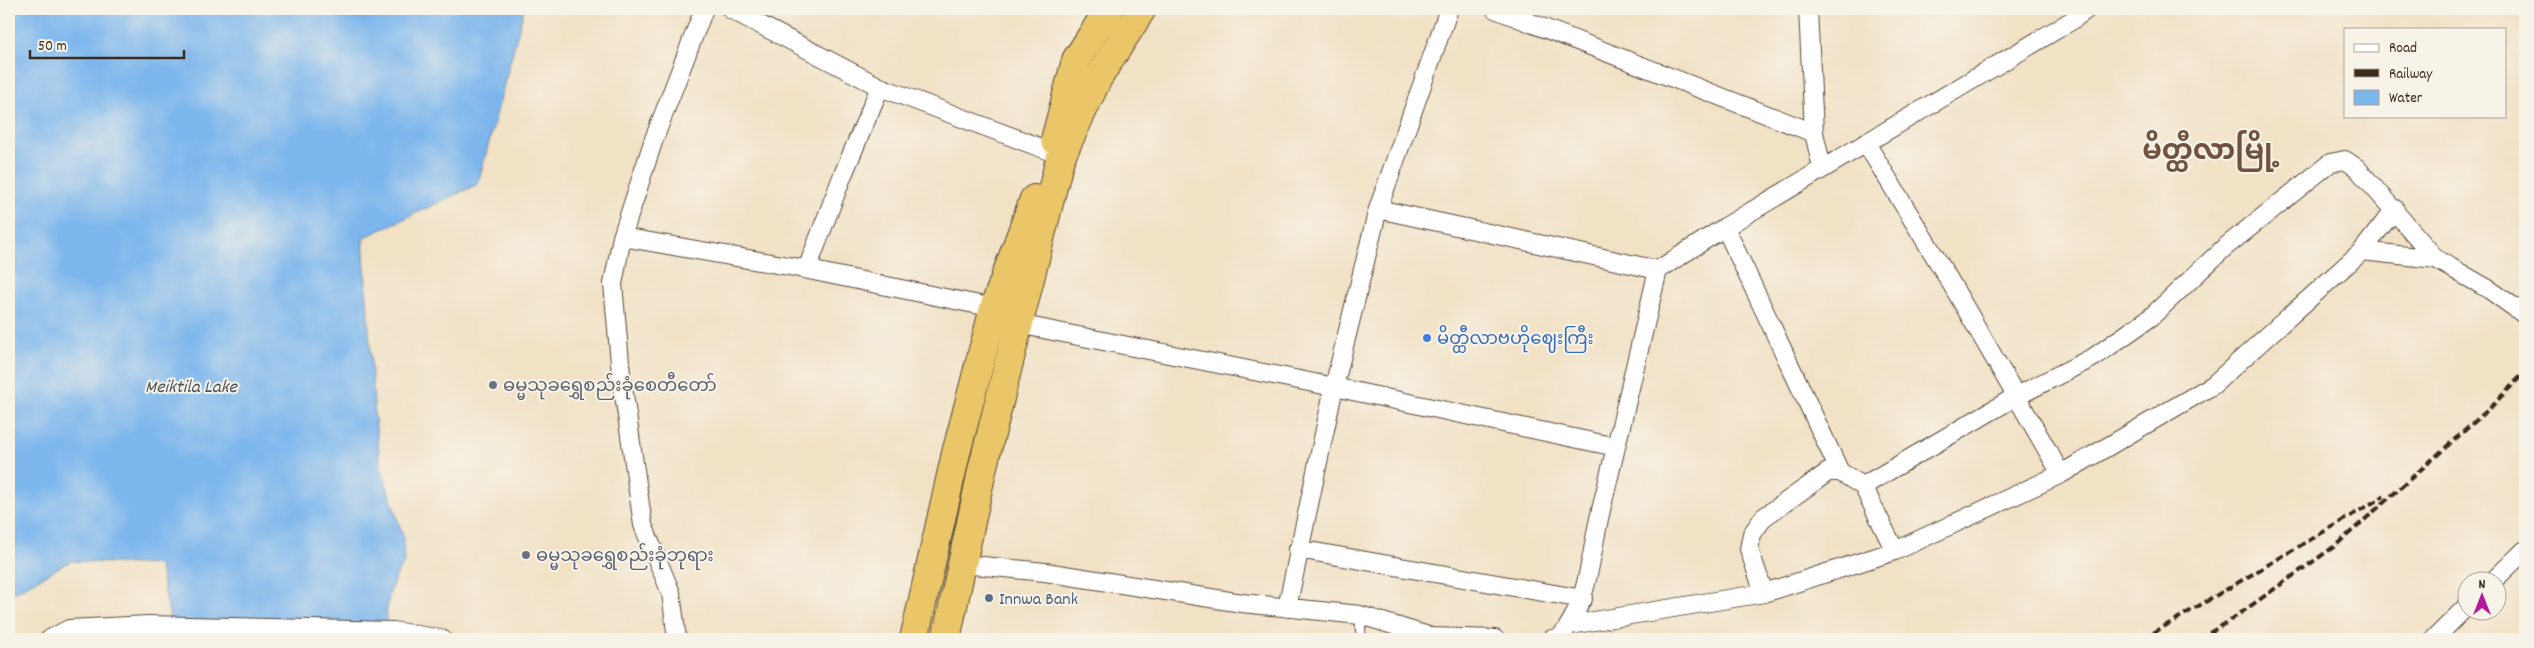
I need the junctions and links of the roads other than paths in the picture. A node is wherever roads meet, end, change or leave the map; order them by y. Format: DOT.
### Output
graph roads {
  1 [pos="704,9"];
  2 [pos="730,9"];
  3 [pos="1109,9"];
  4 [pos="1142,9"];
  5 [pos="1449,9"];
  6 [pos="1495,9"];
  7 [pos="1808,9"];
  8 [pos="2087,9"];
  9 [pos="880,87"];
  10 [pos="1814,133"];
  11 [pos="1866,143"];
  12 [pos="1052,152"];
  13 [pos="1822,168"];
  14 [pos="1378,209"];
  15 [pos="2395,209"];
  16 [pos="1725,227"];
  17 [pos="622,237"];
  18 [pos="2362,251"];
  19 [pos="2436,258"];
  20 [pos="807,269"];
  21 [pos="1658,270"];
  22 [pos="994,308"];
  23 [pos="2525,315"];
  24 [pos="1018,324"];
  25 [pos="1334,387"];
  26 [pos="2015,397"];
  27 [pos="1616,447"];
  28 [pos="1840,472"];
  29 [pos="2061,474"];
  30 [pos="1863,486"];
  31 [pos="1298,549"];
  32 [pos="2525,550"];
  33 [pos="1895,551"];
  34 [pos="963,564"];
  35 [pos="2504,570"];
  36 [pos="1764,593"];
  37 [pos="1583,599"];
  38 [pos="1287,608"];
  39 [pos="1360,615"];
  40 [pos="2456,617"];
  41 [pos="1570,625"];
  42 [pos="50,639"];
  43 [pos="442,639"];
  44 [pos="678,639"];
  45 [pos="914,639"];
  46 [pos="946,639"];
  47 [pos="1361,639"];
  48 [pos="1495,639"];
  49 [pos="1552,639"];
  50 [pos="2434,639"];
  1 -- 17 [label="street"];
  2 -- 9 [label="street"];
  3 -- 12 [label="highway"];
  4 -- 24 [label="highway"];
  5 -- 14 [label="street"];
  6 -- 10 [label="street"];
  7 -- 10 [label="street"];
  8 -- 11 [label="street"];
  9 -- 12 [label="street"];
  9 -- 20 [label="street"];
  10 -- 13 [label="street"];
  11 -- 13 [label="street"];
  11 -- 26 [label="street"];
  12 -- 22 [label="highway"];
  13 -- 16 [label="street"];
  14 -- 21 [label="street"];
  14 -- 25 [label="street"];
  15 -- 18 [label="street"];
  15 -- 19 [label="street"];
  15 -- 26 [label="street"];
  16 -- 21 [label="street"];
  16 -- 28 [label="street"];
  17 -- 20 [label="street"];
  17 -- 44 [label="street"];
  18 -- 19 [label="street"];
  18 -- 29 [label="street"];
  19 -- 23 [label="street"];
  20 -- 22 [label="street"];
  21 -- 27 [label="street"];
  22 -- 45 [label="highway"];
  24 -- 25 [label="street"];
  24 -- 34 [label="highway"];
  25 -- 27 [label="street"];
  25 -- 31 [label="street"];
  26 -- 29 [label="street"];
  26 -- 30 [label="street"];
  27 -- 37 [label="street"];
  28 -- 30 [label="street"];
  28 -- 36 [label="street"];
  29 -- 33 [label="street"];
  30 -- 33 [label="street"];
  31 -- 37 [label="street"];
  31 -- 38 [label="street"];
  32 -- 35 [label="street"];
  33 -- 36 [label="street"];
  34 -- 38 [label="street"];
  34 -- 46 [label="highway"];
  36 -- 41 [label="street"];
  37 -- 41 [label="street"];
  38 -- 39 [label="street"];
  39 -- 47 [label="lane"];
  39 -- 48 [label="street"];
  40 -- 50 [label="street"];
  41 -- 49 [label="street"];
  42 -- 43 [label="street"];
}
